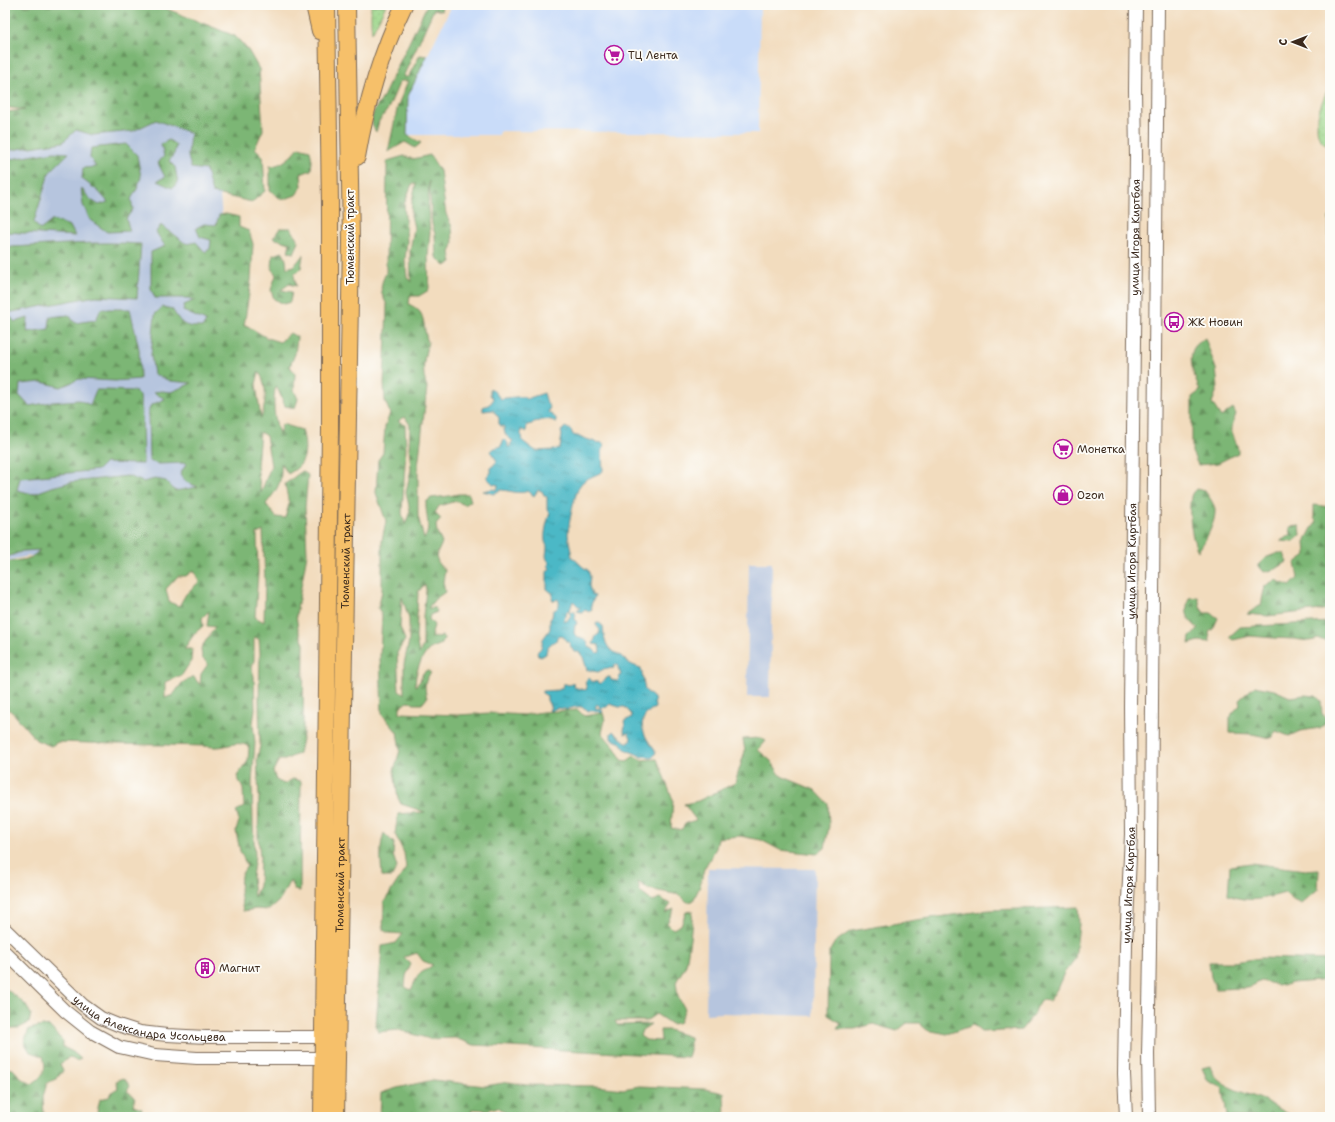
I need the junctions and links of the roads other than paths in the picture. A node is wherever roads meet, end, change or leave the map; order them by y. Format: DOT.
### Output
graph roads {
  1 [pos="314,5"];
  2 [pos="327,5"];
  3 [pos="347,5"];
  4 [pos="404,5"];
  5 [pos="1136,5"];
  6 [pos="1158,5"];
  7 [pos="327,79"];
  8 [pos="351,241"];
  9 [pos="5,930"];
  10 [pos="5,952"];
  11 [pos="322,1036"];
  12 [pos="322,1058"];
  13 [pos="322,1117"];
  14 [pos="336,1117"];
  15 [pos="1126,1117"];
  16 [pos="1149,1117"];
  1 -- 7 [label="main road"];
  2 -- 7 [label="main road, Тюменский тракт"];
  3 -- 8 [label="main road, Тюменский тракт"];
  4 -- 8 [label="main road"];
  5 -- 15 [label="street, улица Игоря Киртбая"];
  6 -- 16 [label="street, улица Игоря Киртбая"];
  7 -- 11 [label="main road, Тюменский тракт"];
  8 -- 14 [label="main road, Тюменский тракт"];
  9 -- 11 [label="street, улица Александра Усольцева"];
  10 -- 12 [label="street, улица Александра Усольцева"];
  11 -- 12 [label="main road, Тюменский тракт"];
  12 -- 13 [label="main road, Тюменский тракт"];
}
